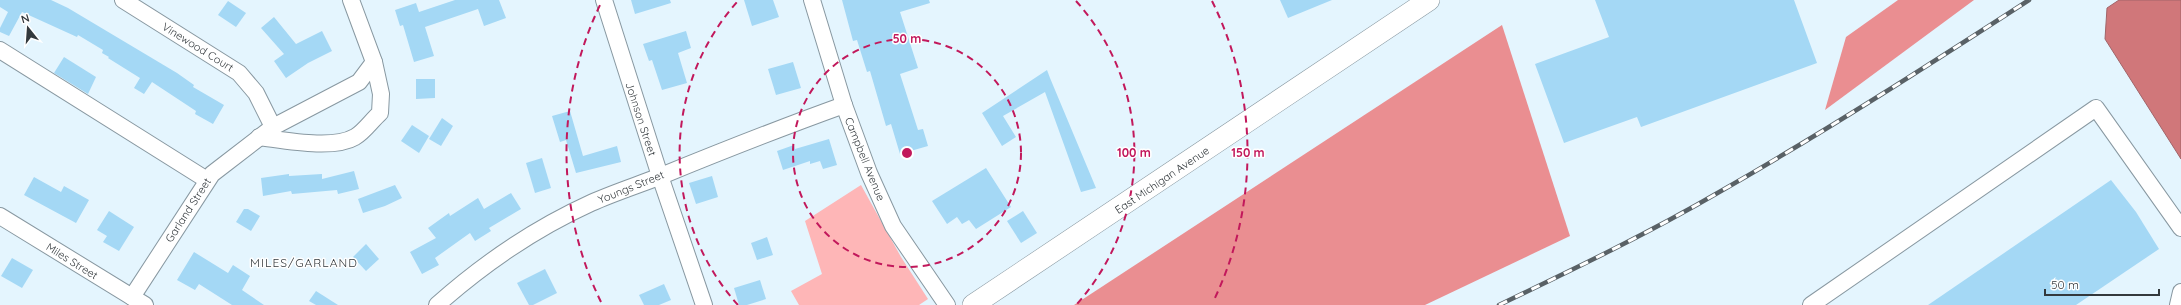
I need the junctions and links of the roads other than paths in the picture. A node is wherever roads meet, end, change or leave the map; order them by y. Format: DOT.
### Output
graph roads {
  1 [pos="123,0"];
  2 [pos="351,0"];
  3 [pos="604,0"];
  4 [pos="812,0"];
  5 [pos="1429,0"];
  6 [pos="0,50"];
  7 [pos="374,62"];
  8 [pos="844,105"];
  9 [pos="273,127"];
  10 [pos="259,137"];
  11 [pos="660,176"];
  12 [pos="207,180"];
  13 [pos="0,216"];
  14 [pos="2181,228"];
  15 [pos="2181,292"];
  16 [pos="139,301"];
  17 [pos="437,305"];
  18 [pos="704,305"];
  19 [pos="947,305"];
  20 [pos="973,305"];
  21 [pos="1811,305"];
  22 [pos="2178,305"];
  1 -- 9 [label="street, Vinewood Court"];
  2 -- 7 [label="street"];
  3 -- 11 [label="street, Johnson Street"];
  4 -- 8 [label="street, Campbell Avenue"];
  5 -- 20 [label="main road, East Michigan Avenue"];
  6 -- 12 [label="street"];
  7 -- 9 [label="street, Garland Street"];
  7 -- 10 [label="street"];
  8 -- 11 [label="street, Youngs Street"];
  8 -- 19 [label="street, Campbell Avenue"];
  9 -- 10 [label="street, Garland Street"];
  10 -- 12 [label="street, Garland Street"];
  11 -- 17 [label="street, Youngs Street"];
  11 -- 18 [label="street, Johnson Street"];
  12 -- 16 [label="street, Garland Street"];
  13 -- 16 [label="street, Miles Street"];
  14 -- 21 [label="street"];
  15 -- 22 [label="street"];
}
